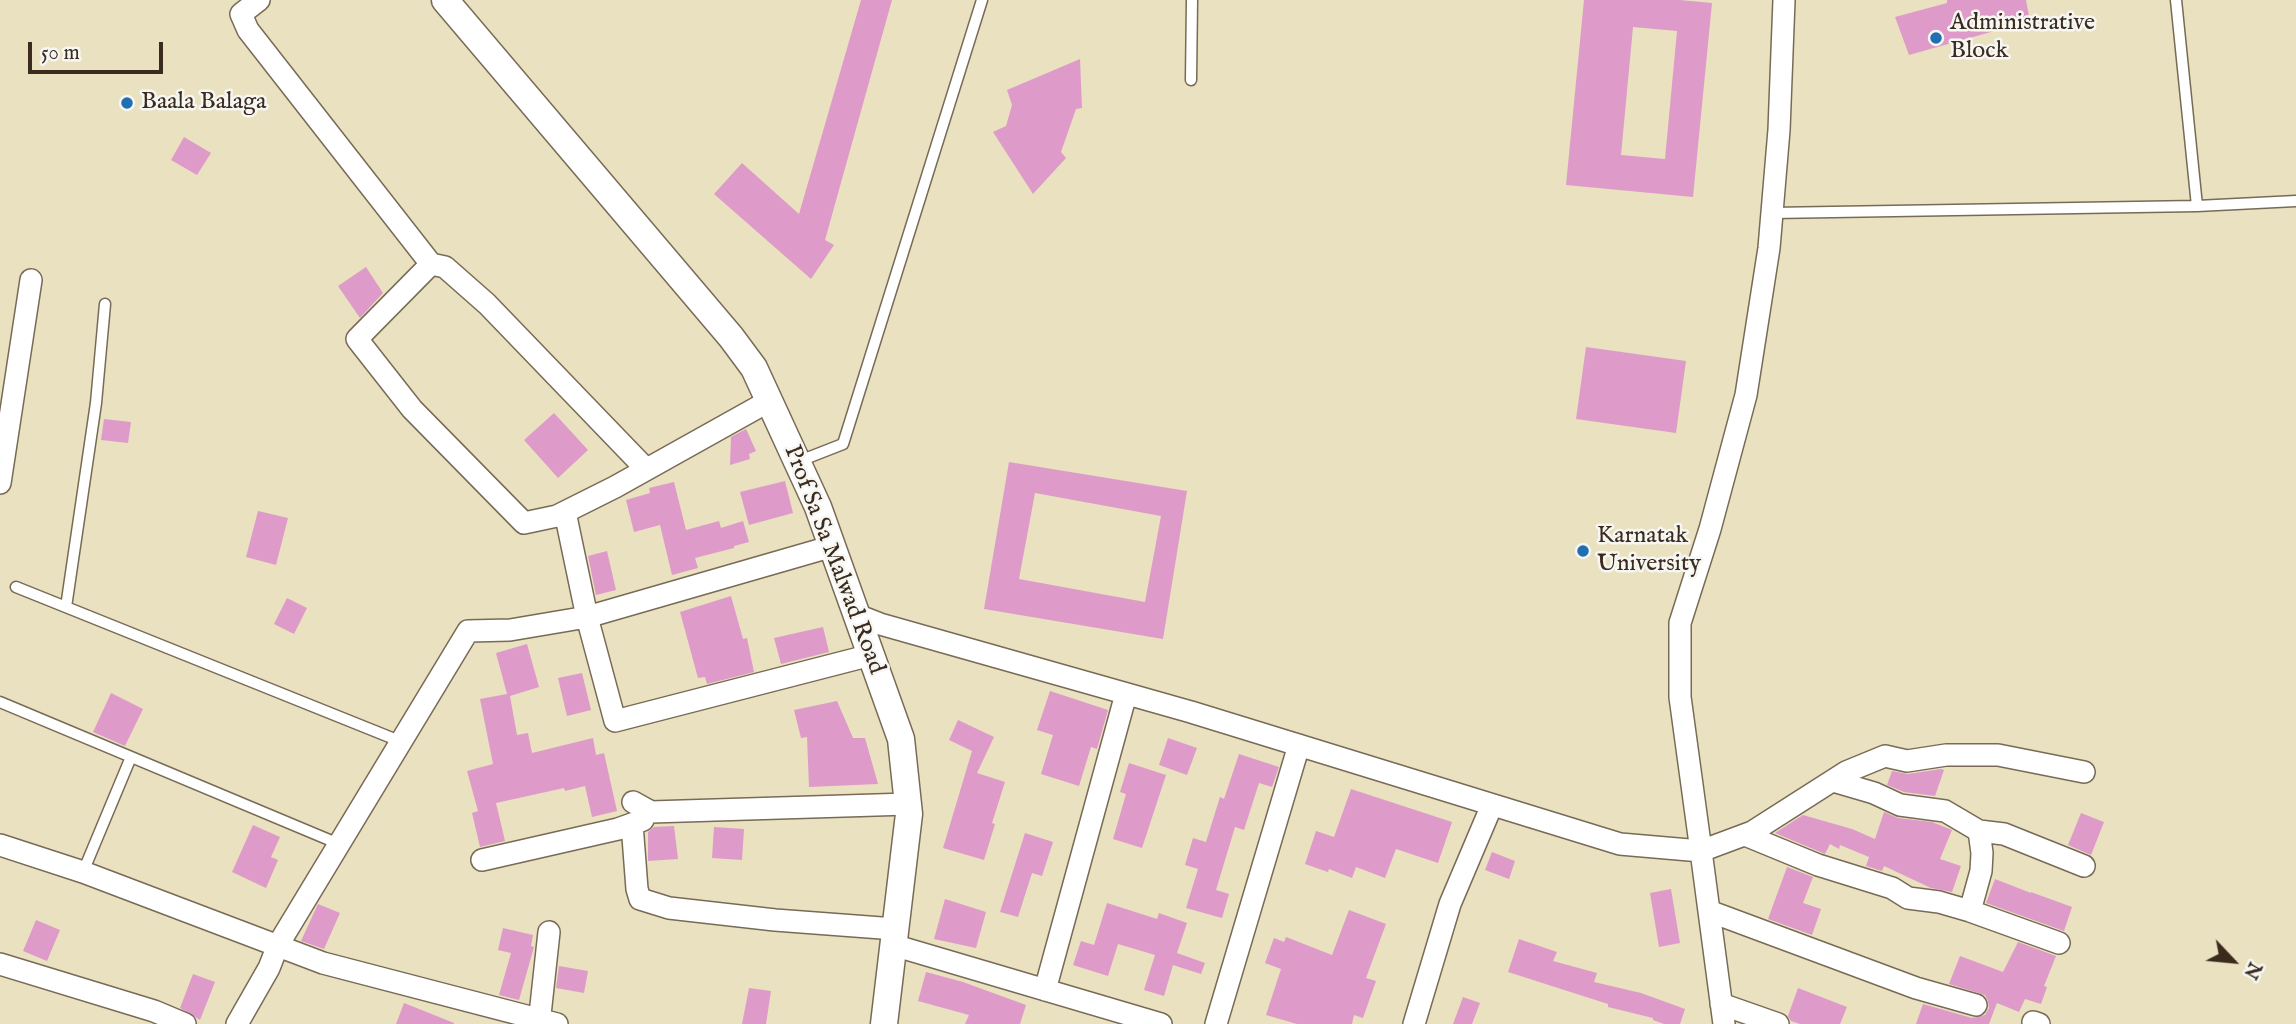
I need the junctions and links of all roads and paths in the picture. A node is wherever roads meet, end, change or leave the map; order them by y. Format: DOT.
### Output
graph roads {
  1 [pos="259,0"];
  2 [pos="445,0"];
  3 [pos="982,0"];
  4 [pos="1192,0"];
  5 [pos="1784,0"];
  6 [pos="2176,0"];
  7 [pos="1191,80"];
  8 [pos="2296,201"];
  9 [pos="2197,206"];
  10 [pos="1772,213"];
  11 [pos="431,264"];
  12 [pos="31,280"];
  13 [pos="105,304"];
  14 [pos="769,401"];
  15 [pos="797,462"];
  16 [pos="646,469"];
  17 [pos="0,482"];
  18 [pos="565,512"];
  19 [pos="833,546"];
  20 [pos="16,587"];
  21 [pos="66,607"];
  22 [pos="857,615"];
  23 [pos="587,617"];
  24 [pos="871,655"];
  25 [pos="1126,694"];
  26 [pos="0,702"];
  27 [pos="402,742"];
  28 [pos="1299,745"];
  29 [pos="131,757"];
  30 [pos="2084,772"];
  31 [pos="1833,781"];
  32 [pos="908,804"];
  33 [pos="1492,805"];
  34 [pos="632,824"];
  35 [pos="1979,831"];
  36 [pos="1745,835"];
  37 [pos="340,844"];
  38 [pos="0,845"];
  39 [pos="1701,850"];
  40 [pos="482,860"];
  41 [pos="2084,866"];
  42 [pos="83,872"];
  43 [pos="1709,911"];
  44 [pos="1970,911"];
  45 [pos="549,932"];
  46 [pos="894,937"];
  47 [pos="2059,943"];
  48 [pos="278,945"];
  49 [pos="0,964"];
  50 [pos="1045,990"];
  51 [pos="1976,1005"];
  52 [pos="1722,1014"];
  53 [pos="546,1023"];
  54 [pos="185,1024"];
  55 [pos="237,1024"];
  56 [pos="884,1024"];
  57 [pos="1161,1024"];
  58 [pos="1216,1024"];
  59 [pos="1414,1024"];
  60 [pos="1778,1024"];
  1 -- 11 [label="street"];
  2 -- 14 [label="street, Prof Sa Sa Malwad Road"];
  3 -- 15 [label="lane"];
  4 -- 7 [label="lane"];
  5 -- 10 [label="street"];
  6 -- 9 [label="lane"];
  8 -- 9 [label="lane"];
  9 -- 10 [label="lane"];
  10 -- 39 [label="street"];
  11 -- 16 [label="street"];
  11 -- 18 [label="street"];
  12 -- 17 [label="street"];
  13 -- 21 [label="lane"];
  14 -- 15 [label="street, Prof Sa Sa Malwad Road"];
  14 -- 16 [label="street"];
  15 -- 19 [label="street, Prof Sa Sa Malwad Road"];
  16 -- 18 [label="street"];
  18 -- 23 [label="street"];
  19 -- 22 [label="street, Prof Sa Sa Malwad Road"];
  19 -- 23 [label="street"];
  20 -- 21 [label="lane"];
  21 -- 27 [label="lane"];
  22 -- 24 [label="street, Prof Sa Sa Malwad Road"];
  22 -- 25 [label="street"];
  23 -- 24 [label="street"];
  23 -- 27 [label="street"];
  24 -- 32 [label="street, Prof Sa Sa Malwad Road"];
  25 -- 28 [label="street"];
  25 -- 50 [label="street"];
  26 -- 29 [label="lane"];
  27 -- 37 [label="street"];
  28 -- 33 [label="street"];
  28 -- 58 [label="street"];
  29 -- 37 [label="lane"];
  29 -- 42 [label="lane"];
  30 -- 31 [label="street"];
  31 -- 35 [label="street"];
  31 -- 36 [label="street"];
  32 -- 34 [label="street"];
  32 -- 46 [label="street, Prof Sa Sa Malwad Road"];
  33 -- 39 [label="street"];
  33 -- 59 [label="street"];
  34 -- 40 [label="street"];
  34 -- 46 [label="street"];
  35 -- 41 [label="street"];
  35 -- 44 [label="street"];
  36 -- 39 [label="street"];
  36 -- 44 [label="street"];
  37 -- 48 [label="street"];
  38 -- 42 [label="street"];
  39 -- 43 [label="street"];
  42 -- 48 [label="street"];
  43 -- 51 [label="street"];
  43 -- 52 [label="street"];
  44 -- 47 [label="street"];
  45 -- 53 [label="street"];
  46 -- 50 [label="street"];
  46 -- 56 [label="street, Prof Sa Sa Malwad Road"];
  48 -- 53 [label="street"];
  48 -- 55 [label="street"];
  49 -- 54 [label="street"];
  50 -- 57 [label="street"];
  52 -- 60 [label="street"];
}
